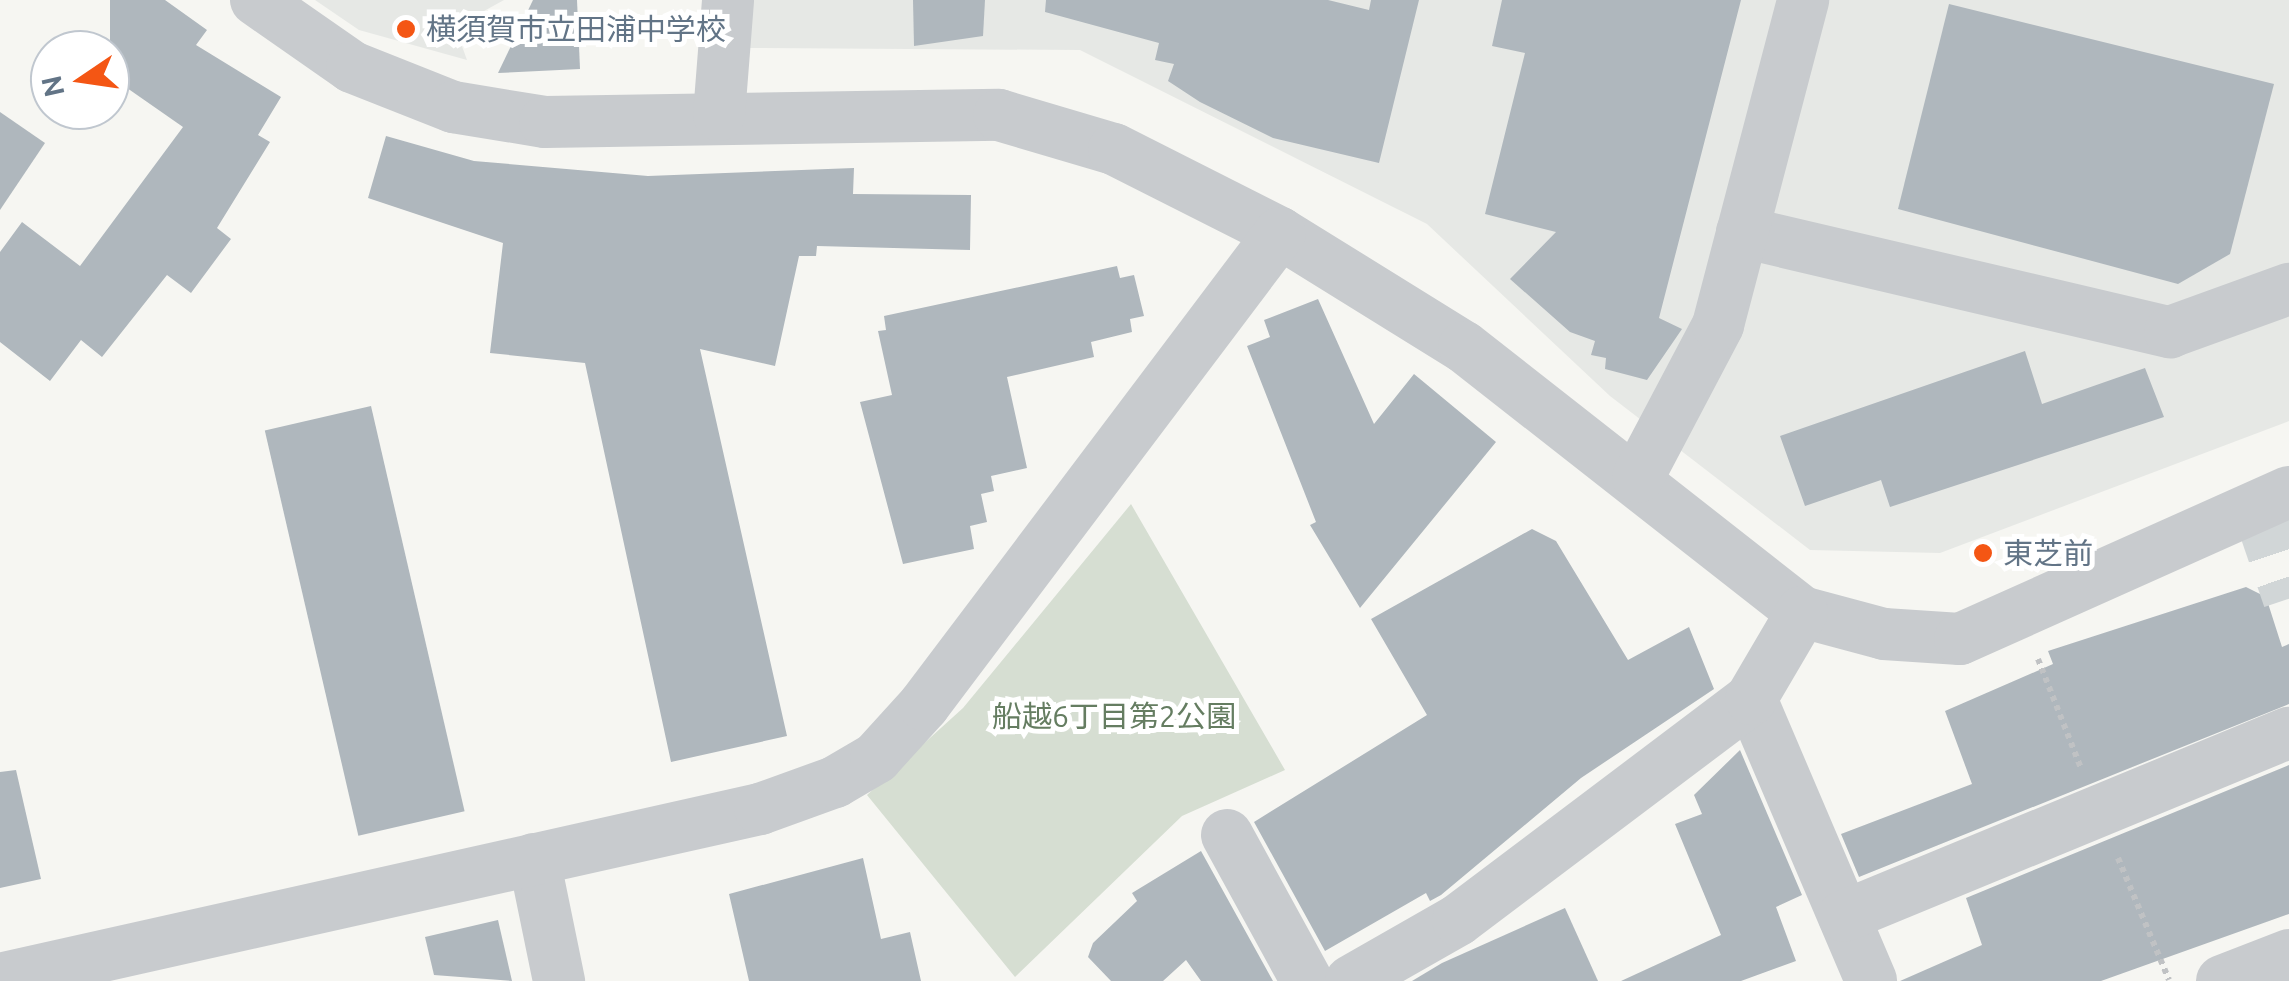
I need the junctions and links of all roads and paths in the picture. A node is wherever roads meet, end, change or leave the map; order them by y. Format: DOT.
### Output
graph roads {
  1 [pos="256,0"];
  2 [pos="728,0"];
  3 [pos="1803,0"];
  4 [pos="719,114"];
  5 [pos="1742,232"];
  6 [pos="1280,233"];
  7 [pos="2289,290"];
  8 [pos="1638,477"];
  9 [pos="2289,492"];
  10 [pos="1802,612"];
  11 [pos="1751,700"];
  12 [pos="2289,734"];
  13 [pos="1227,835"];
  14 [pos="534,860"];
  15 [pos="1844,916"];
  16 [pos="2289,955"];
  17 [pos="0,979"];
  18 [pos="558,981"];
  19 [pos="1307,981"];
  20 [pos="1351,981"];
  21 [pos="1871,981"];
  22 [pos="2222,981"];
  1 -- 4 [label="street"];
  2 -- 4 [label="street"];
  3 -- 5 [label="street"];
  4 -- 6 [label="street"];
  5 -- 7 [label="street"];
  5 -- 8 [label="street"];
  6 -- 8 [label="street"];
  6 -- 14 [label="street"];
  8 -- 10 [label="street"];
  9 -- 10 [label="street"];
  10 -- 11 [label="street"];
  11 -- 15 [label="street"];
  11 -- 20 [label="street"];
  12 -- 15 [label="street"];
  13 -- 19 [label="street"];
  14 -- 17 [label="street"];
  14 -- 18 [label="street"];
  15 -- 21 [label="street"];
  16 -- 22 [label="street"];
}
